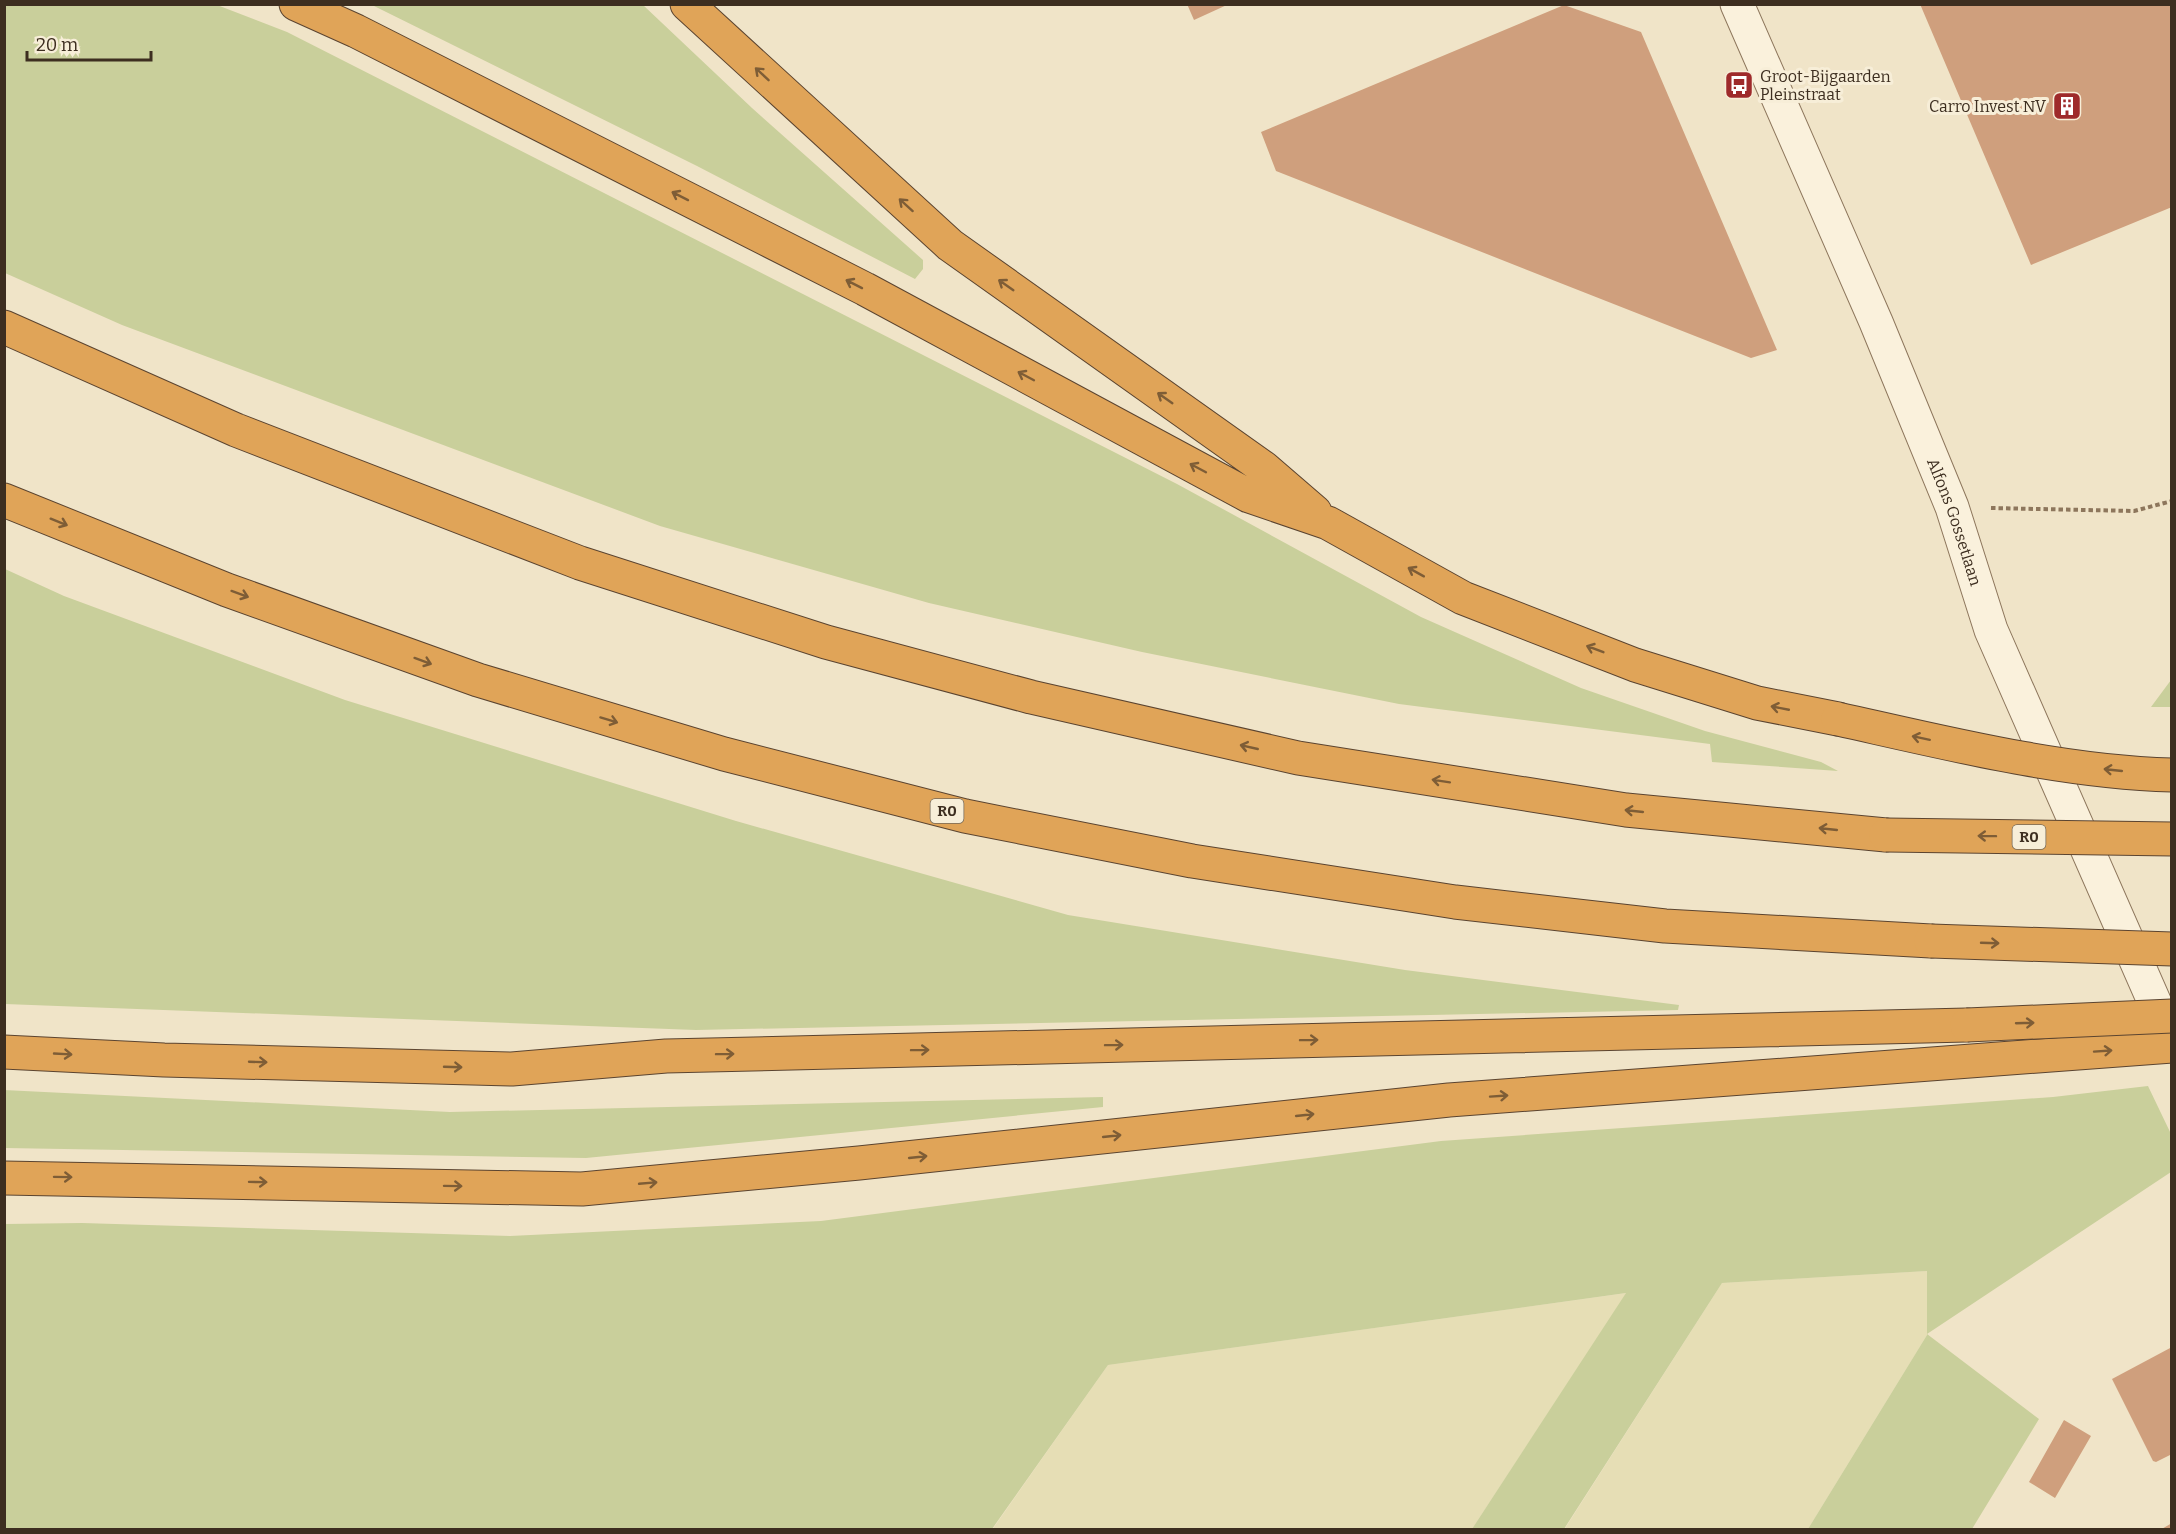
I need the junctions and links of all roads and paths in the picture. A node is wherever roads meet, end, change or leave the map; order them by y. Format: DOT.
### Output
graph roads {
  1 [pos="296,4"];
  2 [pos="687,4"];
  3 [pos="1737,4"];
  4 [pos="4,327"];
  5 [pos="4,500"];
  6 [pos="2172,501"];
  7 [pos="1952,507"];
  8 [pos="1328,523"];
  9 [pos="2172,775"];
  10 [pos="2172,839"];
  11 [pos="2172,949"];
  12 [pos="2172,1016"];
  13 [pos="2172,1044"];
  14 [pos="4,1052"];
  15 [pos="4,1178"];
  8 -- 1 [label="highway, one-way"];
  8 -- 2 [label="highway, one-way"];
  3 -- 7 [label="street, Alfons Gossetlaan"];
  10 -- 4 [label="highway, R0, one-way, bridge"];
  5 -- 11 [label="highway, R0, one-way, bridge"];
  6 -- 7 [label="path"];
  7 -- 13 [label="street, Alfons Gossetlaan"];
  9 -- 8 [label="highway, one-way, bridge"];
  14 -- 12 [label="highway, one-way, bridge"];
  15 -- 13 [label="highway, one-way"];
}
